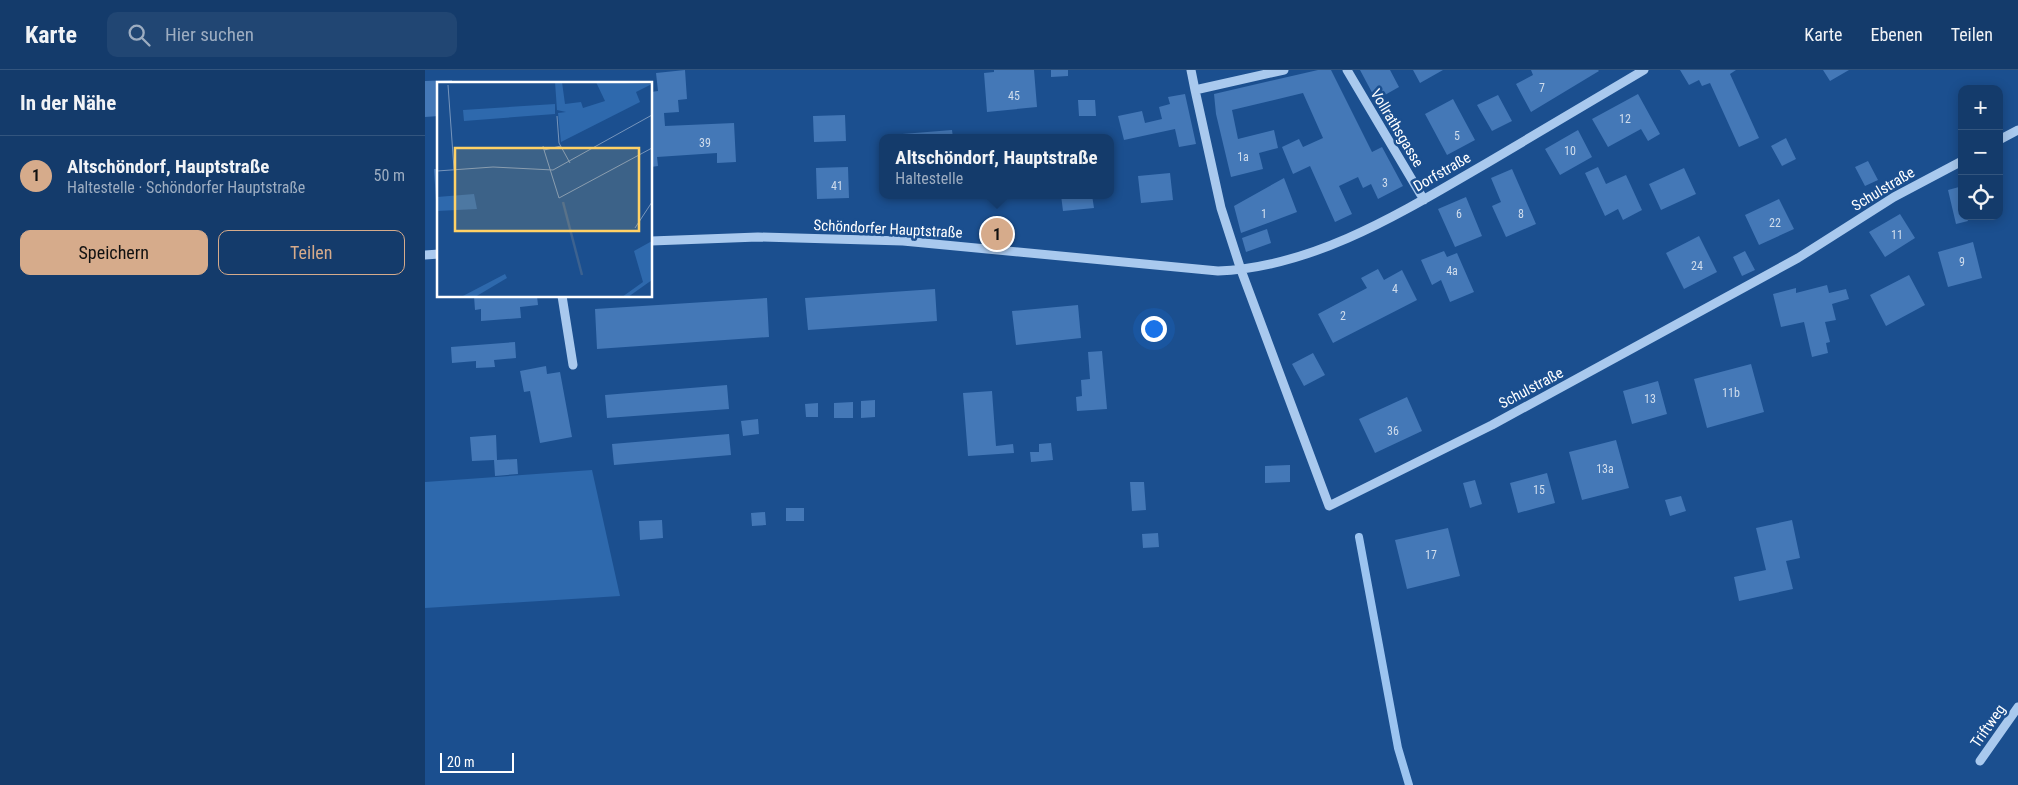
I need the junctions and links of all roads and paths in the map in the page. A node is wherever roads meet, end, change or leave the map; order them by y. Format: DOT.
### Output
graph roads {
  1 [pos="1191,70"];
  2 [pos="1284,70"];
  3 [pos="1347,70"];
  4 [pos="1644,70"];
  5 [pos="1195,90"];
  6 [pos="2018,130"];
  7 [pos="2003,138"];
  8 [pos="1958,163"];
  9 [pos="1424,200"];
  10 [pos="653,242"];
  11 [pos="1241,270"];
  12 [pos="562,298"];
  13 [pos="573,365"];
  14 [pos="2018,707"];
  15 [pos="1980,760"];
  1 -- 5 [label="street"];
  2 -- 5 [label="street"];
  3 -- 9 [label="street, Vollrathsgasse"];
  4 -- 9 [label="street, Dorfstraße"];
  5 -- 11 [label="street"];
  6 -- 7 [label="street"];
  8 -- 11 [label="street, Schulstraße"];
  9 -- 11 [label="street, Dorfstraße"];
  10 -- 11 [label="street, Schöndorfer Hauptstraße"];
  12 -- 13 [label="street"];
  14 -- 15 [label="street, Triftweg"];
}
